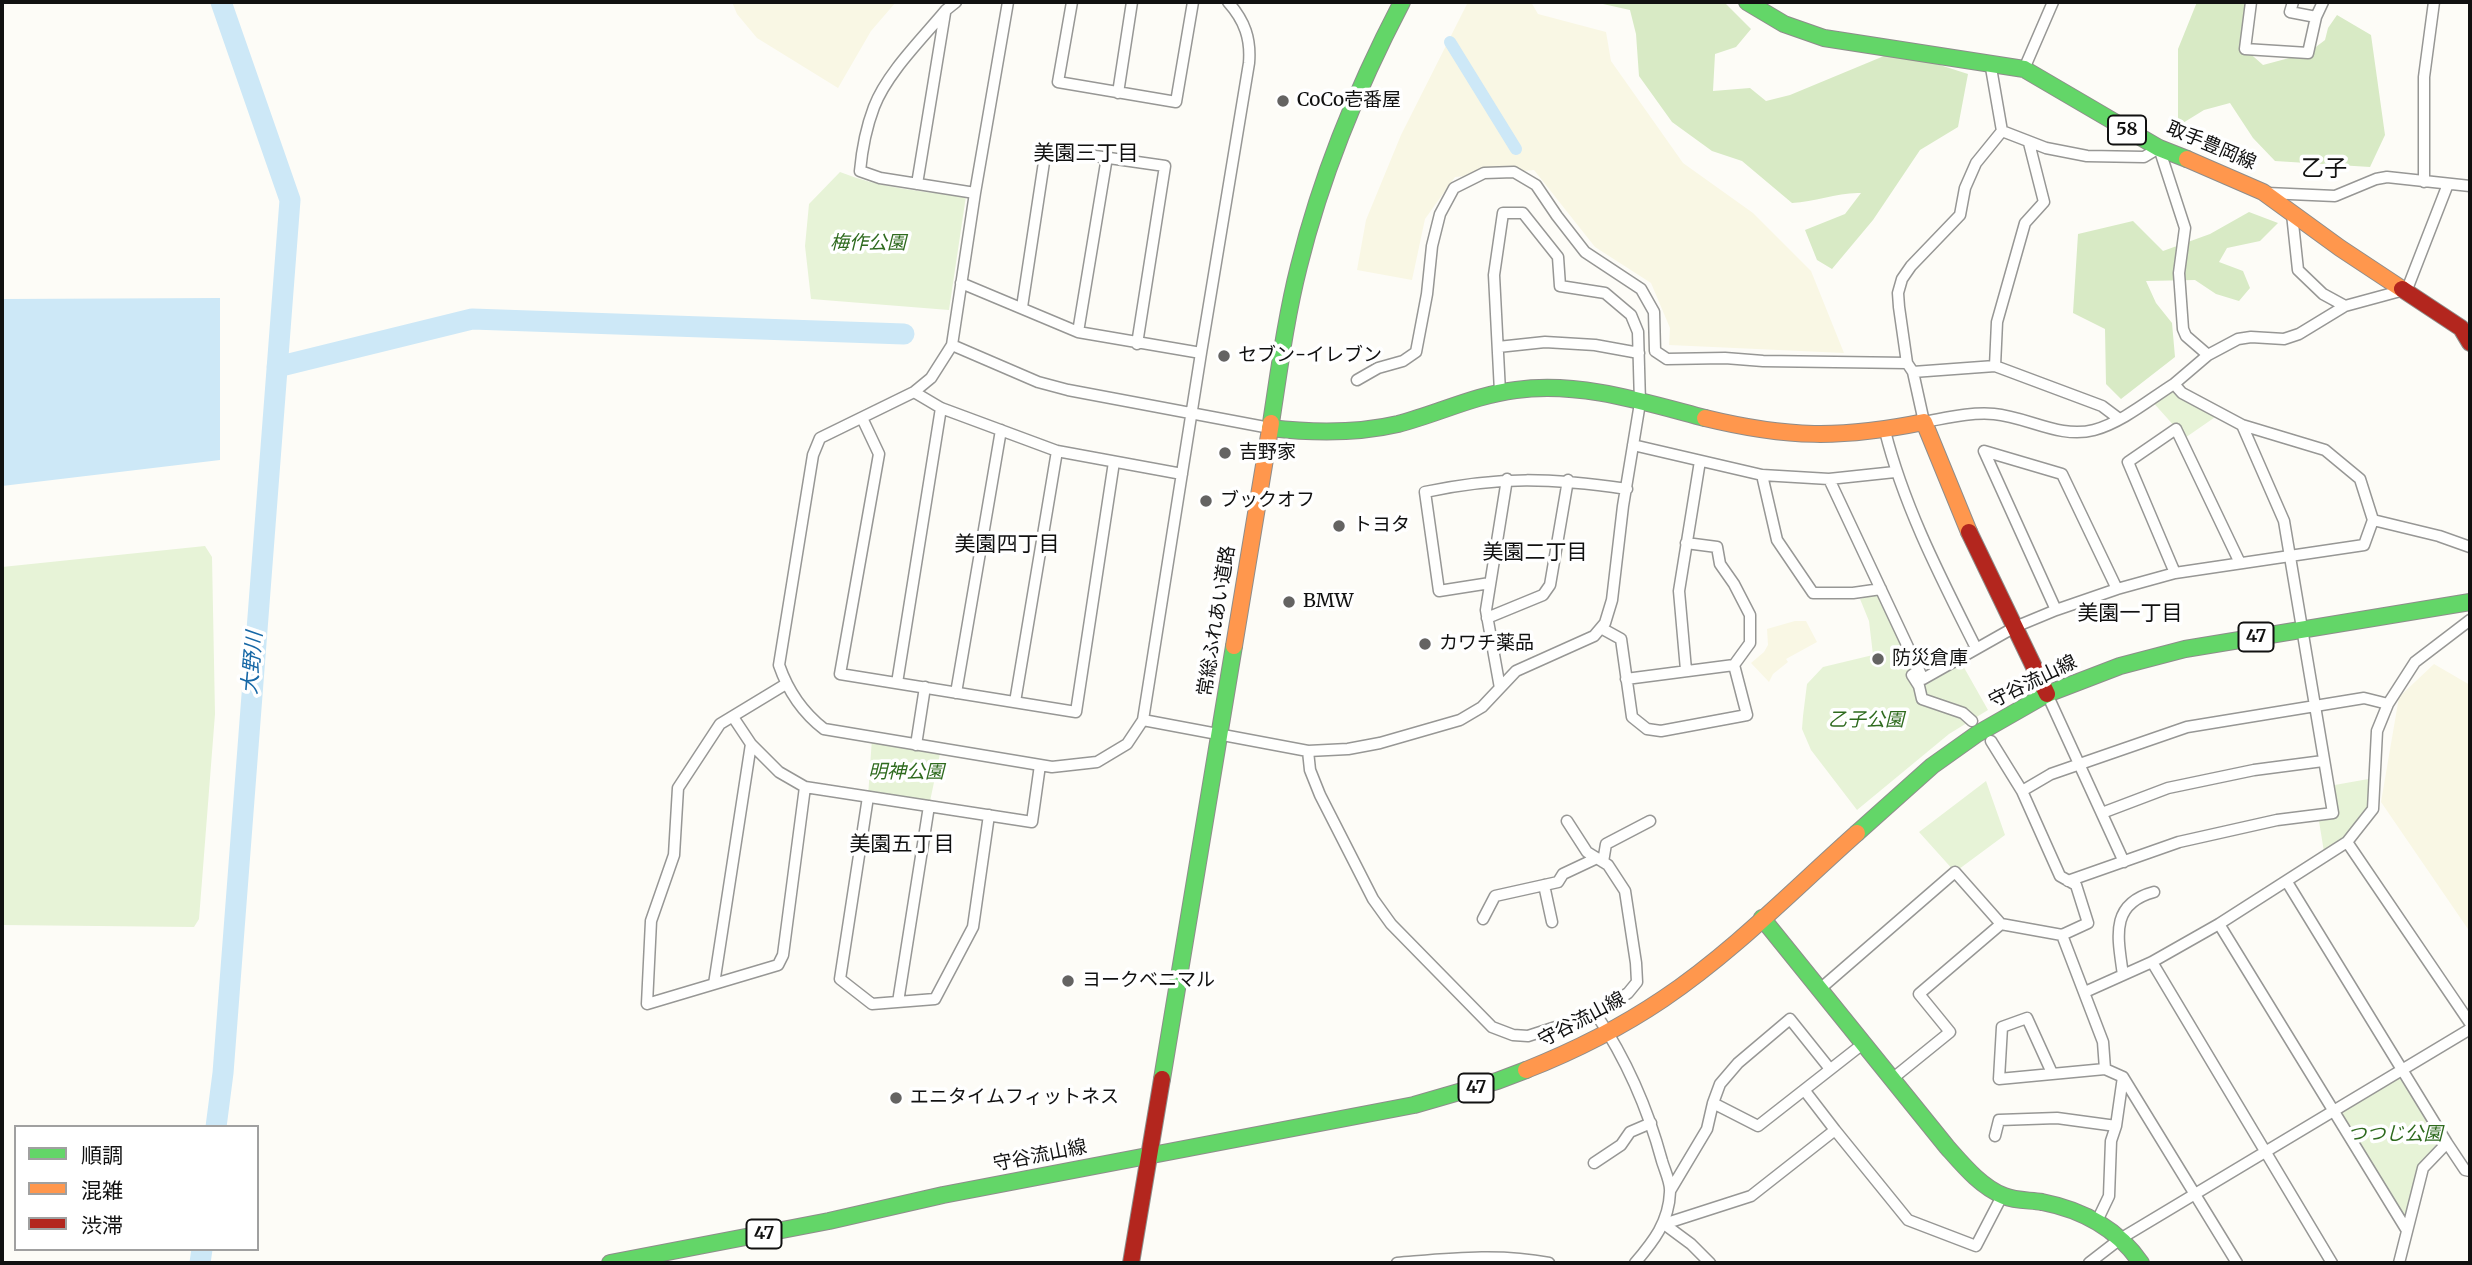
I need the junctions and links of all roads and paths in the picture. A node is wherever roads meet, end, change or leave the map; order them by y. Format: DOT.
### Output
graph roads {
  1 [pos="956,2"];
  2 [pos="1008,2"];
  3 [pos="1072,2"];
  4 [pos="1132,2"];
  5 [pos="1193,2"];
  6 [pos="1228,2"];
  7 [pos="1402,2"];
  8 [pos="1747,2"];
  9 [pos="2053,2"];
  10 [pos="2251,2"];
  11 [pos="2293,2"];
  12 [pos="2323,2"];
  13 [pos="2434,2"];
  14 [pos="946,10"];
  15 [pos="2316,17"];
  16 [pos="1990,62"];
  17 [pos="2024,69"];
  18 [pos="1118,93"];
  19 [pos="2002,131"];
  20 [pos="2029,143"];
  21 [pos="2159,148"];
  22 [pos="1107,157"];
  23 [pos="2424,182"];
  24 [pos="917,184"];
  25 [pos="2448,184"];
  26 [pos="2470,186"];
  27 [pos="975,192"];
  28 [pos="2263,192"];
  29 [pos="2292,214"];
  30 [pos="961,283"];
  31 [pos="2405,291"];
  32 [pos="2345,306"];
  33 [pos="1022,307"];
  34 [pos="1078,332"];
  35 [pos="2469,335"];
  36 [pos="1137,344"];
  37 [pos="952,345"];
  38 [pos="1499,347"];
  39 [pos="1200,353"];
  40 [pos="1639,353"];
  41 [pos="2208,355"];
  42 [pos="1995,366"];
  43 [pos="1910,367"];
  44 [pos="1357,380"];
  45 [pos="2174,384"];
  46 [pos="914,392"];
  47 [pos="1500,393"];
  48 [pos="1640,403"];
  49 [pos="941,408"];
  50 [pos="1192,415"];
  51 [pos="862,418"];
  52 [pos="2118,418"];
  53 [pos="1924,422"];
  54 [pos="2242,425"];
  55 [pos="1270,428"];
  56 [pos="1001,430"];
  57 [pos="1885,431"];
  58 [pos="1633,445"];
  59 [pos="1057,451"];
  60 [pos="1700,461"];
  61 [pos="1114,462"];
  62 [pos="1895,472"];
  63 [pos="1182,474"];
  64 [pos="1762,475"];
  65 [pos="1829,479"];
  66 [pos="1507,480"];
  67 [pos="1569,481"];
  68 [pos="1627,489"];
  69 [pos="2373,520"];
  70 [pos="1686,543"];
  71 [pos="2470,547"];
  72 [pos="2291,557"];
  73 [pos="2239,563"];
  74 [pos="2175,573"];
  75 [pos="1490,583"];
  76 [pos="1881,589"];
  77 [pos="2117,589"];
  78 [pos="2470,602"];
  79 [pos="2056,610"];
  80 [pos="1487,618"];
  81 [pos="2470,621"];
  82 [pos="2015,627"];
  83 [pos="1601,628"];
  84 [pos="2303,629"];
  85 [pos="1976,648"];
  86 [pos="1734,665"];
  87 [pos="1686,670"];
  88 [pos="1919,670"];
  89 [pos="1626,679"];
  90 [pos="897,683"];
  91 [pos="786,684"];
  92 [pos="925,687"];
  93 [pos="1500,688"];
  94 [pos="956,693"];
  95 [pos="2047,694"];
  96 [pos="1015,702"];
  97 [pos="2388,704"];
  98 [pos="2316,706"];
  99 [pos="733,717"];
  100 [pos="1143,720"];
  101 [pos="1980,732"];
  102 [pos="1220,735"];
  103 [pos="751,744"];
  104 [pos="916,745"];
  105 [pos="1308,751"];
  106 [pos="2323,761"];
  107 [pos="2079,764"];
  108 [pos="1040,765"];
  109 [pos="805,787"];
  110 [pos="2022,790"];
  111 [pos="868,797"];
  112 [pos="929,806"];
  113 [pos="2102,813"];
  114 [pos="989,815"];
  115 [pos="1567,821"];
  116 [pos="1650,821"];
  117 [pos="2347,842"];
  118 [pos="1600,860"];
  119 [pos="2124,862"];
  120 [pos="2068,881"];
  121 [pos="2287,882"];
  122 [pos="1544,884"];
  123 [pos="2154,892"];
  124 [pos="1762,918"];
  125 [pos="1483,919"];
  126 [pos="1552,922"];
  127 [pos="2001,924"];
  128 [pos="2219,924"];
  129 [pos="2062,935"];
  130 [pos="2152,962"];
  131 [pos="2123,975"];
  132 [pos="714,984"];
  133 [pos="1820,989"];
  134 [pos="2085,992"];
  135 [pos="898,1002"];
  136 [pos="1596,1014"];
  137 [pos="2470,1023"];
  138 [pos="2470,1029"];
  139 [pos="1608,1033"];
  140 [pos="1864,1043"];
  141 [pos="1830,1069"];
  142 [pos="2105,1069"];
  143 [pos="2402,1070"];
  144 [pos="2052,1073"];
  145 [pos="2123,1077"];
  146 [pos="1892,1079"];
  147 [pos="1805,1091"];
  148 [pos="1713,1103"];
  149 [pos="2333,1111"];
  150 [pos="1651,1123"];
  151 [pos="2116,1126"];
  152 [pos="1835,1130"];
  153 [pos="1996,1136"];
  154 [pos="2447,1143"];
  155 [pos="2266,1151"];
  156 [pos="1148,1157"];
  157 [pos="1594,1163"];
  158 [pos="2470,1171"];
  159 [pos="1670,1191"];
  160 [pos="2195,1193"];
  161 [pos="2002,1196"];
  162 [pos="2098,1219"];
  163 [pos="1664,1224"];
  164 [pos="2406,1229"];
  165 [pos="2120,1239"];
  166 [pos="611,1263"];
  167 [pos="1131,1263"];
  168 [pos="1397,1263"];
  169 [pos="1549,1263"];
  170 [pos="1635,1263"];
  171 [pos="1710,1263"];
  172 [pos="2089,1263"];
  173 [pos="2141,1263"];
  174 [pos="2237,1263"];
  175 [pos="2332,1263"];
  176 [pos="2399,1263"];
  1 -- 14 [label="street"];
  2 -- 27 [label="street"];
  3 -- 18 [label="street"];
  4 -- 18 [label="street"];
  5 -- 18 [label="street"];
  6 -- 39 [label="street"];
  7 -- 55 [label="main road, 常総ふれあい道路"];
  8 -- 16 [label="main road, 取手豊岡線 / 58"];
  9 -- 17 [label="street"];
  10 -- 15 [label="street"];
  11 -- 15 [label="street"];
  12 -- 15 [label="street"];
  13 -- 23 [label="street"];
  14 -- 24 [label="street"];
  14 -- 24 [label="street"];
  16 -- 17 [label="main road, 取手豊岡線 / 58"];
  16 -- 19 [label="street"];
  17 -- 21 [label="main road, 取手豊岡線 / 58"];
  19 -- 20 [label="street"];
  19 -- 43 [label="street"];
  20 -- 21 [label="street"];
  20 -- 42 [label="street"];
  21 -- 28 [label="main road, 取手豊岡線 / 58"];
  21 -- 41 [label="street"];
  22 -- 33 [label="street"];
  22 -- 34 [label="street"];
  22 -- 36 [label="street"];
  23 -- 25 [label="street"];
  23 -- 28 [label="street"];
  24 -- 27 [label="street"];
  25 -- 26 [label="street"];
  25 -- 31 [label="street"];
  27 -- 30 [label="street"];
  28 -- 29 [label="main road, 取手豊岡線 / 58"];
  29 -- 31 [label="main road, 取手豊岡線 / 58"];
  29 -- 32 [label="street"];
  30 -- 33 [label="street"];
  30 -- 37 [label="street"];
  31 -- 32 [label="street"];
  31 -- 35 [label="main road, 取手豊岡線 / 58"];
  32 -- 41 [label="street"];
  33 -- 34 [label="street"];
  34 -- 36 [label="street"];
  36 -- 39 [label="street"];
  37 -- 46 [label="street"];
  37 -- 50 [label="street"];
  38 -- 40 [label="street"];
  38 -- 40 [label="street"];
  38 -- 47 [label="street"];
  39 -- 50 [label="street"];
  40 -- 48 [label="street"];
  41 -- 45 [label="street"];
  42 -- 43 [label="street"];
  42 -- 52 [label="street"];
  43 -- 44 [label="street"];
  43 -- 53 [label="street"];
  45 -- 52 [label="street"];
  45 -- 54 [label="street"];
  46 -- 49 [label="street"];
  46 -- 51 [label="street"];
  47 -- 48 [label="main road"];
  47 -- 55 [label="main road"];
  48 -- 57 [label="main road"];
  48 -- 58 [label="street"];
  49 -- 56 [label="street"];
  49 -- 90 [label="street"];
  50 -- 55 [label="street"];
  50 -- 63 [label="street"];
  51 -- 90 [label="street"];
  51 -- 91 [label="street"];
  52 -- 53 [label="street"];
  53 -- 57 [label="main road"];
  53 -- 82 [label="main road"];
  54 -- 69 [label="street"];
  54 -- 72 [label="street"];
  55 -- 102 [label="main road, 常総ふれあい道路"];
  56 -- 59 [label="street"];
  56 -- 94 [label="street"];
  57 -- 62 [label="street"];
  58 -- 60 [label="street"];
  58 -- 68 [label="street"];
  59 -- 61 [label="street"];
  59 -- 96 [label="street"];
  60 -- 64 [label="street"];
  60 -- 70 [label="street"];
  61 -- 63 [label="street"];
  61 -- 96 [label="street"];
  62 -- 65 [label="street"];
  62 -- 85 [label="street"];
  63 -- 100 [label="street"];
  64 -- 65 [label="street"];
  64 -- 76 [label="street"];
  65 -- 76 [label="street"];
  66 -- 67 [label="street"];
  66 -- 75 [label="street"];
  66 -- 75 [label="street"];
  67 -- 68 [label="street"];
  67 -- 80 [label="street"];
  68 -- 83 [label="street"];
  69 -- 71 [label="street"];
  69 -- 72 [label="street"];
  70 -- 86 [label="street"];
  70 -- 87 [label="street"];
  72 -- 73 [label="street"];
  72 -- 84 [label="street"];
  73 -- 74 [label="street"];
  73 -- 74 [label="street"];
  74 -- 77 [label="street"];
  75 -- 80 [label="street"];
  76 -- 88 [label="street"];
  77 -- 79 [label="street"];
  77 -- 79 [label="street"];
  78 -- 84 [label="main road, 守谷流山線 / 47"];
  79 -- 82 [label="street"];
  80 -- 93 [label="street"];
  81 -- 97 [label="street"];
  82 -- 85 [label="street"];
  82 -- 95 [label="main road"];
  83 -- 89 [label="street"];
  83 -- 93 [label="street"];
  84 -- 95 [label="main road, 守谷流山線 / 47"];
  84 -- 98 [label="street"];
  85 -- 88 [label="street"];
  86 -- 87 [label="street"];
  86 -- 89 [label="street"];
  87 -- 89 [label="street"];
  88 -- 101 [label="street"];
  90 -- 92 [label="street"];
  91 -- 99 [label="street"];
  91 -- 104 [label="street"];
  92 -- 94 [label="street"];
  92 -- 104 [label="street"];
  93 -- 105 [label="street"];
  94 -- 96 [label="street"];
  95 -- 101 [label="main road, 守谷流山線 / 47"];
  95 -- 107 [label="street"];
  97 -- 98 [label="street"];
  97 -- 117 [label="street"];
  98 -- 106 [label="street"];
  98 -- 107 [label="street"];
  99 -- 103 [label="street"];
  99 -- 132 [label="street"];
  100 -- 102 [label="street"];
  100 -- 108 [label="street"];
  101 -- 110 [label="street"];
  101 -- 124 [label="main road, 守谷流山線 / 47"];
  102 -- 105 [label="street"];
  102 -- 156 [label="main road, 常総ふれあい道路"];
  103 -- 109 [label="street"];
  103 -- 132 [label="street"];
  104 -- 108 [label="street"];
  105 -- 136 [label="street"];
  106 -- 113 [label="street"];
  106 -- 119 [label="street"];
  107 -- 110 [label="street"];
  107 -- 113 [label="street"];
  108 -- 114 [label="street"];
  109 -- 111 [label="street"];
  109 -- 132 [label="street"];
  110 -- 120 [label="street"];
  111 -- 112 [label="street"];
  111 -- 135 [label="street"];
  112 -- 114 [label="street"];
  112 -- 135 [label="street"];
  113 -- 119 [label="street"];
  114 -- 135 [label="street"];
  115 -- 118 [label="street"];
  116 -- 118 [label="street"];
  117 -- 121 [label="street"];
  117 -- 137 [label="street"];
  118 -- 122 [label="street"];
  118 -- 136 [label="street"];
  119 -- 120 [label="street"];
  120 -- 129 [label="street"];
  121 -- 128 [label="street"];
  121 -- 143 [label="street"];
  122 -- 125 [label="street"];
  122 -- 126 [label="street"];
  123 -- 131 [label="street"];
  124 -- 133 [label="main road"];
  124 -- 139 [label="main road, 守谷流山線 / 47"];
  127 -- 129 [label="street"];
  127 -- 133 [label="street"];
  127 -- 146 [label="street"];
  128 -- 130 [label="street"];
  128 -- 149 [label="street"];
  129 -- 134 [label="street"];
  130 -- 131 [label="street"];
  130 -- 155 [label="street"];
  131 -- 134 [label="street"];
  133 -- 140 [label="main road"];
  134 -- 142 [label="street"];
  136 -- 139 [label="street"];
  138 -- 143 [label="street"];
  139 -- 150 [label="street"];
  139 -- 156 [label="main road, 守谷流山線 / 47"];
  140 -- 141 [label="street"];
  140 -- 146 [label="main road"];
  141 -- 147 [label="street"];
  141 -- 148 [label="street"];
  142 -- 144 [label="street"];
  142 -- 145 [label="street"];
  143 -- 149 [label="street"];
  143 -- 154 [label="street"];
  144 -- 144 [label="street"];
  145 -- 151 [label="street"];
  145 -- 160 [label="street"];
  146 -- 161 [label="main road"];
  147 -- 148 [label="street"];
  147 -- 152 [label="street"];
  148 -- 159 [label="street"];
  149 -- 155 [label="street"];
  149 -- 164 [label="street"];
  150 -- 157 [label="street"];
  150 -- 159 [label="street"];
  151 -- 153 [label="street"];
  151 -- 162 [label="street"];
  152 -- 161 [label="street"];
  152 -- 163 [label="street"];
  154 -- 158 [label="street"];
  154 -- 164 [label="street"];
  155 -- 160 [label="street"];
  155 -- 175 [label="street"];
  156 -- 166 [label="main road, 守谷流山線 / 47"];
  156 -- 167 [label="main road, 常総ふれあい道路"];
  159 -- 163 [label="street"];
  160 -- 165 [label="street"];
  160 -- 174 [label="street"];
  161 -- 162 [label="main road"];
  162 -- 165 [label="main road"];
  163 -- 170 [label="street"];
  163 -- 171 [label="street"];
  164 -- 176 [label="street"];
  165 -- 172 [label="street"];
  165 -- 173 [label="main road"];
  168 -- 169 [label="street"];
}
